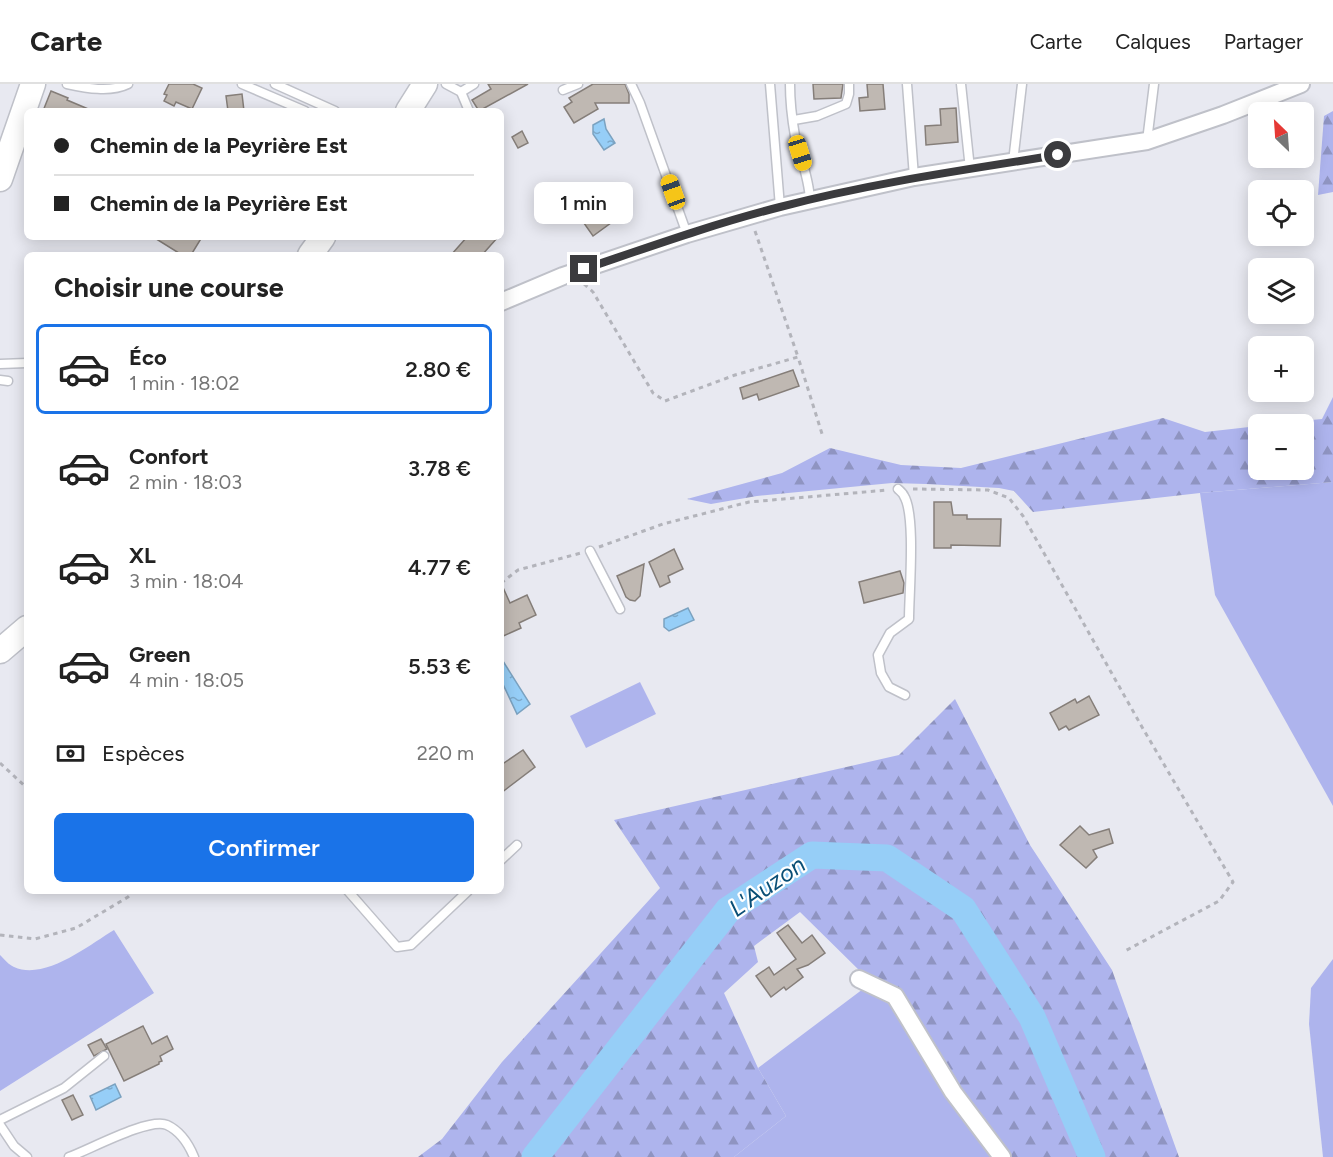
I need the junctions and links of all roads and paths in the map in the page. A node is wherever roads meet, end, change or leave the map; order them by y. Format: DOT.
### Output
graph roads {
  1 [pos="33,84"];
  2 [pos="67,84"];
  3 [pos="128,84"];
  4 [pos="242,84"];
  5 [pos="275,84"];
  6 [pos="425,84"];
  7 [pos="446,84"];
  8 [pos="474,84"];
  9 [pos="578,84"];
  10 [pos="632,84"];
  11 [pos="770,84"];
  12 [pos="790,84"];
  13 [pos="849,84"];
  14 [pos="907,84"];
  15 [pos="961,84"];
  16 [pos="1022,84"];
  17 [pos="1154,84"];
  18 [pos="1301,84"];
  19 [pos="563,90"];
  20 [pos="461,92"];
  21 [pos="298,108"];
  22 [pos="328,108"];
  23 [pos="410,108"];
  24 [pos="468,108"];
  25 [pos="794,120"];
  26 [pos="1147,141"];
  27 [pos="6,148"];
  28 [pos="1013,162"];
  29 [pos="970,169"];
  30 [pos="914,177"];
  31 [pos="0,179"];
  32 [pos="810,200"];
  33 [pos="780,207"];
  34 [pos="747,216"];
  35 [pos="687,234"];
  36 [pos="563,276"];
  37 [pos="504,301"];
  38 [pos="798,357"];
  39 [pos="24,363"];
  40 [pos="0,364"];
  41 [pos="823,437"];
  42 [pos="898,489"];
  43 [pos="590,551"];
  44 [pos="504,581"];
  45 [pos="620,609"];
  46 [pos="24,621"];
  47 [pos="24,631"];
  48 [pos="0,632"];
  49 [pos="0,651"];
  50 [pos="905,695"];
  51 [pos="0,763"];
  52 [pos="24,785"];
  53 [pos="517,845"];
  54 [pos="504,857"];
  55 [pos="131,894"];
  56 [pos="351,894"];
  57 [pos="465,894"];
  58 [pos="0,935"];
  59 [pos="1125,951"];
  60 [pos="859,979"];
  61 [pos="104,1056"];
  62 [pos="0,1123"];
  63 [pos="27,1157"];
  64 [pos="69,1157"];
  65 [pos="194,1157"];
  66 [pos="1002,1157"];
  1 -- 27 [label="main road"];
  2 -- 3 [label="lane"];
  4 -- 21 [label="lane"];
  5 -- 22 [label="lane"];
  6 -- 23 [label="main road"];
  7 -- 20 [label="lane"];
  8 -- 20 [label="lane"];
  9 -- 19 [label="lane"];
  10 -- 35 [label="lane"];
  11 -- 33 [label="lane"];
  12 -- 25 [label="lane"];
  13 -- 25 [label="lane"];
  14 -- 30 [label="lane"];
  15 -- 29 [label="lane"];
  16 -- 28 [label="lane"];
  17 -- 26 [label="lane"];
  18 -- 26 [label="street"];
  20 -- 24 [label="lane"];
  25 -- 32 [label="lane"];
  26 -- 28 [label="street"];
  27 -- 31 [label="main road"];
  28 -- 29 [label="street"];
  29 -- 30 [label="street"];
  30 -- 32 [label="street"];
  32 -- 33 [label="street"];
  33 -- 34 [label="street"];
  34 -- 35 [label="street"];
  34 -- 38 [label="path"];
  35 -- 36 [label="street"];
  36 -- 37 [label="street"];
  36 -- 38 [label="path"];
  38 -- 41 [label="path"];
  39 -- 40 [label="lane"];
  42 -- 43 [label="path"];
  42 -- 50 [label="lane"];
  42 -- 59 [label="path"];
  43 -- 44 [label="path"];
  43 -- 45 [label="lane"];
  46 -- 48 [label="main road"];
  47 -- 49 [label="main road"];
  51 -- 52 [label="path"];
  53 -- 54 [label="lane"];
  55 -- 58 [label="path"];
  56 -- 57 [label="lane"];
  60 -- 66 [label="street"];
  61 -- 62 [label="lane"];
  62 -- 63 [label="lane"];
  64 -- 65 [label="lane"];
}
